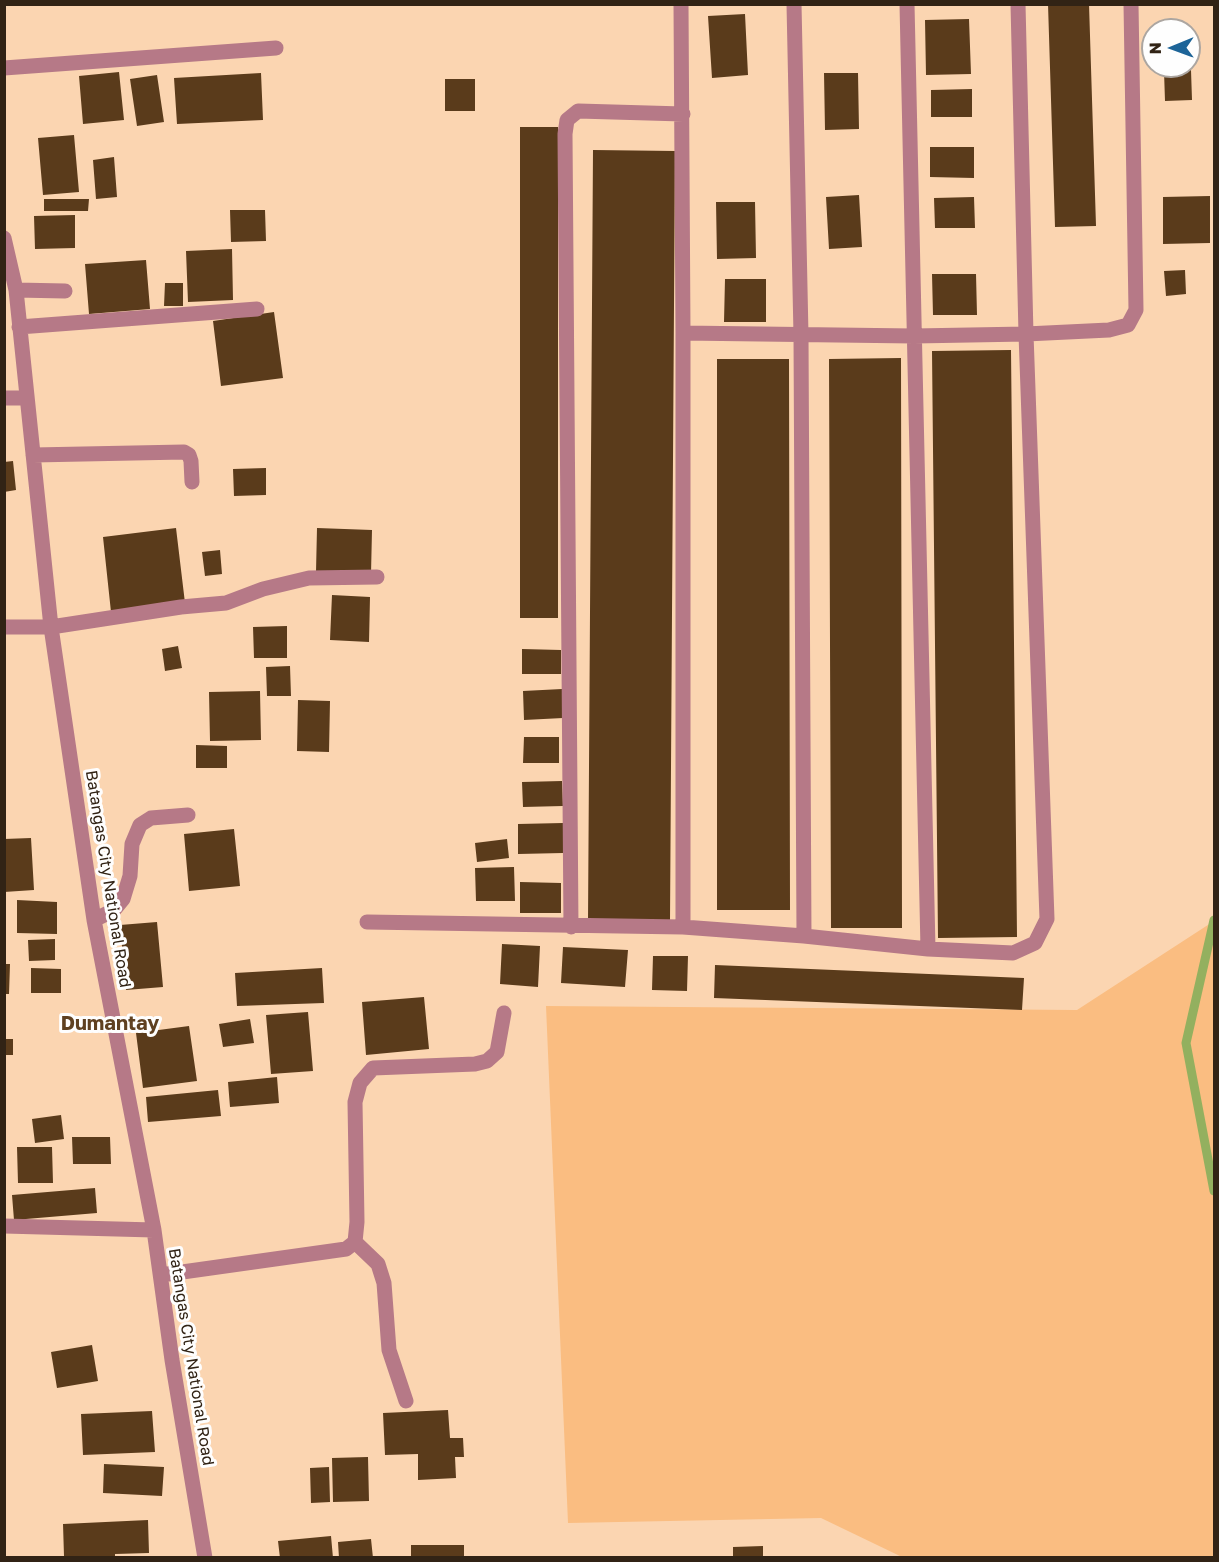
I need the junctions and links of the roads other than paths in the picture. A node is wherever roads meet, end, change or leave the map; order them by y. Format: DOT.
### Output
graph roads {
  1 [pos="681,4"];
  2 [pos="794,4"];
  3 [pos="907,4"];
  4 [pos="1018,4"];
  5 [pos="1131,4"];
  6 [pos="276,48"];
  7 [pos="4,68"];
  8 [pos="683,114"];
  9 [pos="4,238"];
  10 [pos="16,290"];
  11 [pos="65,291"];
  12 [pos="257,309"];
  13 [pos="19,327"];
  14 [pos="683,333"];
  15 [pos="1026,334"];
  16 [pos="801,335"];
  17 [pos="914,336"];
  18 [pos="4,398"];
  19 [pos="26,398"];
  20 [pos="33,455"];
  21 [pos="192,482"];
  22 [pos="377,577"];
  23 [pos="4,627"];
  24 [pos="51,627"];
  25 [pos="188,815"];
  26 [pos="94,920"];
  27 [pos="367,922"];
  28 [pos="570,927"];
  29 [pos="683,927"];
  30 [pos="804,936"];
  31 [pos="928,949"];
  32 [pos="504,1013"];
  33 [pos="4,1226"];
  34 [pos="154,1230"];
  35 [pos="355,1242"];
  36 [pos="161,1275"];
  37 [pos="406,1401"];
  38 [pos="204,1557"];
  1 -- 8 [label="street"];
  2 -- 16 [label="street"];
  3 -- 17 [label="street"];
  4 -- 15 [label="street"];
  5 -- 15 [label="street"];
  6 -- 7 [label="street"];
  8 -- 14 [label="street"];
  8 -- 28 [label="street"];
  9 -- 10 [label="street, Batangas City National Road"];
  10 -- 11 [label="street"];
  10 -- 13 [label="street, Batangas City National Road"];
  12 -- 13 [label="street"];
  13 -- 19 [label="street, Batangas City National Road"];
  14 -- 16 [label="street"];
  14 -- 29 [label="street"];
  15 -- 17 [label="street"];
  15 -- 31 [label="street"];
  16 -- 17 [label="street"];
  16 -- 30 [label="street"];
  17 -- 31 [label="street"];
  18 -- 19 [label="street"];
  19 -- 20 [label="street, Batangas City National Road"];
  20 -- 21 [label="street"];
  20 -- 24 [label="street, Batangas City National Road"];
  22 -- 24 [label="street"];
  23 -- 24 [label="street"];
  24 -- 26 [label="street, Batangas City National Road"];
  25 -- 26 [label="street"];
  26 -- 34 [label="street, Batangas City National Road"];
  27 -- 28 [label="street"];
  28 -- 29 [label="street"];
  29 -- 30 [label="street"];
  30 -- 31 [label="street"];
  32 -- 35 [label="street"];
  33 -- 34 [label="street"];
  34 -- 36 [label="street, Batangas City National Road"];
  35 -- 36 [label="street"];
  35 -- 37 [label="street"];
  36 -- 38 [label="street, Batangas City National Road"];
}
